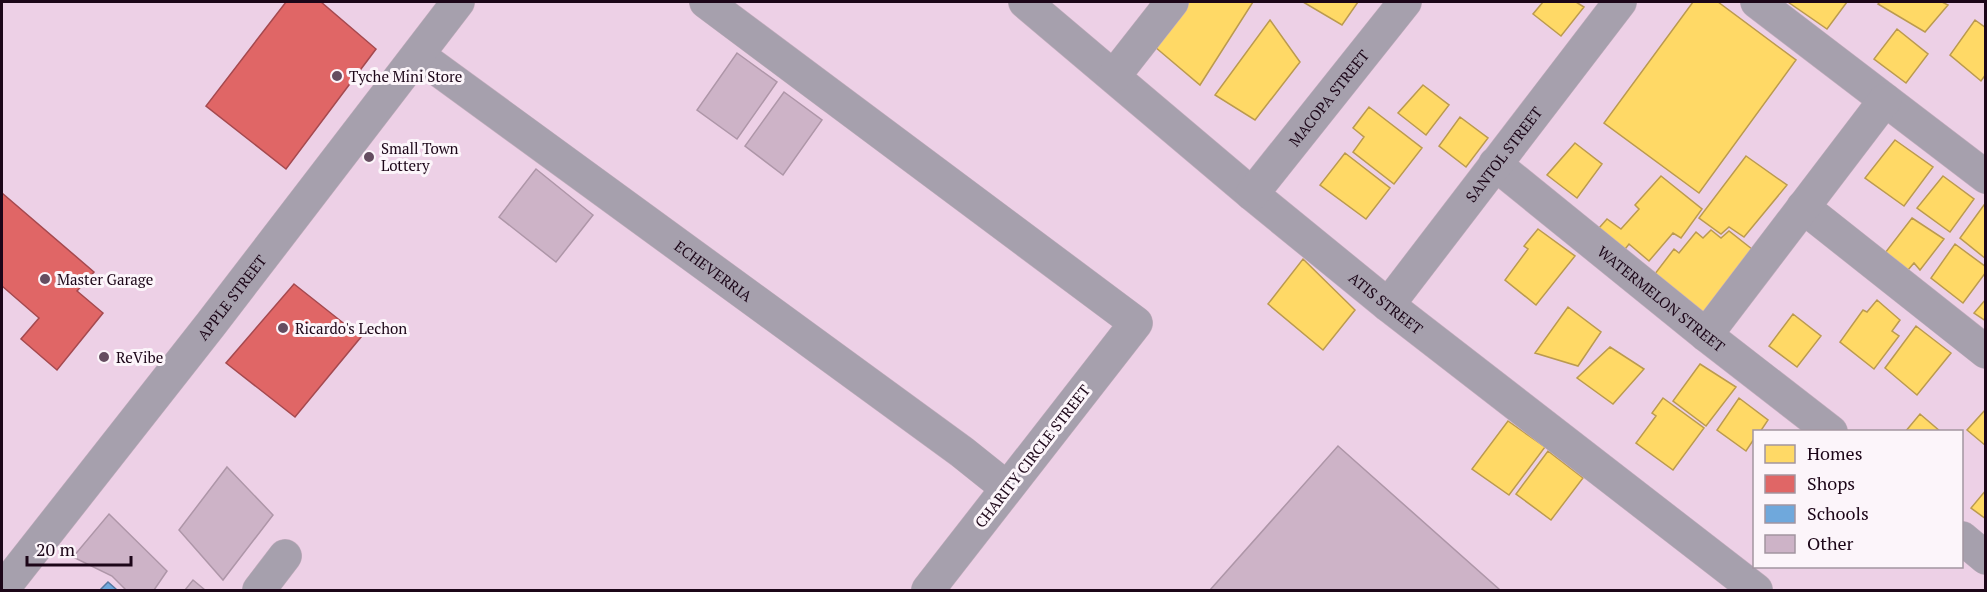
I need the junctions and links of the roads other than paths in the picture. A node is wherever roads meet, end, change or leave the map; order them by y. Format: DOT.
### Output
graph roads {
  1 [pos="458,2"];
  2 [pos="706,2"];
  3 [pos="1025,2"];
  4 [pos="1172,2"];
  5 [pos="1405,2"];
  6 [pos="1620,2"];
  7 [pos="1757,2"];
  8 [pos="418,55"];
  9 [pos="1114,76"];
  10 [pos="1885,100"];
  11 [pos="1496,164"];
  12 [pos="1986,177"];
  13 [pos="1252,194"];
  14 [pos="1803,207"];
  15 [pos="1389,306"];
  16 [pos="1706,335"];
  17 [pos="1986,352"];
  18 [pos="1828,430"];
  19 [pos="1007,488"];
  20 [pos="1963,539"];
  21 [pos="285,556"];
  22 [pos="1986,558"];
  23 [pos="2,591"];
  24 [pos="259,591"];
  25 [pos="928,591"];
  26 [pos="1756,591"];
  1 -- 8 [label="street, APPLE STREET"];
  2 -- 19 [label="street, CHARITY CIRCLE STREET"];
  3 -- 9 [label="street, ATIS STREET"];
  4 -- 9 [label="street"];
  5 -- 13 [label="street, MACOPA STREET"];
  6 -- 11 [label="street, SANTOL STREET"];
  7 -- 10 [label="street"];
  8 -- 19 [label="street, ECHEVERRIA"];
  8 -- 23 [label="street, APPLE STREET"];
  9 -- 13 [label="street, ATIS STREET"];
  10 -- 12 [label="street"];
  10 -- 14 [label="street"];
  11 -- 15 [label="street, SANTOL STREET"];
  11 -- 16 [label="street, WATERMELON STREET"];
  13 -- 15 [label="street, ATIS STREET"];
  14 -- 16 [label="street"];
  14 -- 17 [label="street"];
  15 -- 26 [label="street, ATIS STREET"];
  16 -- 18 [label="street, WATERMELON STREET"];
  19 -- 25 [label="street, CHARITY CIRCLE STREET"];
  20 -- 22 [label="street"];
  21 -- 24 [label="street"];
}
